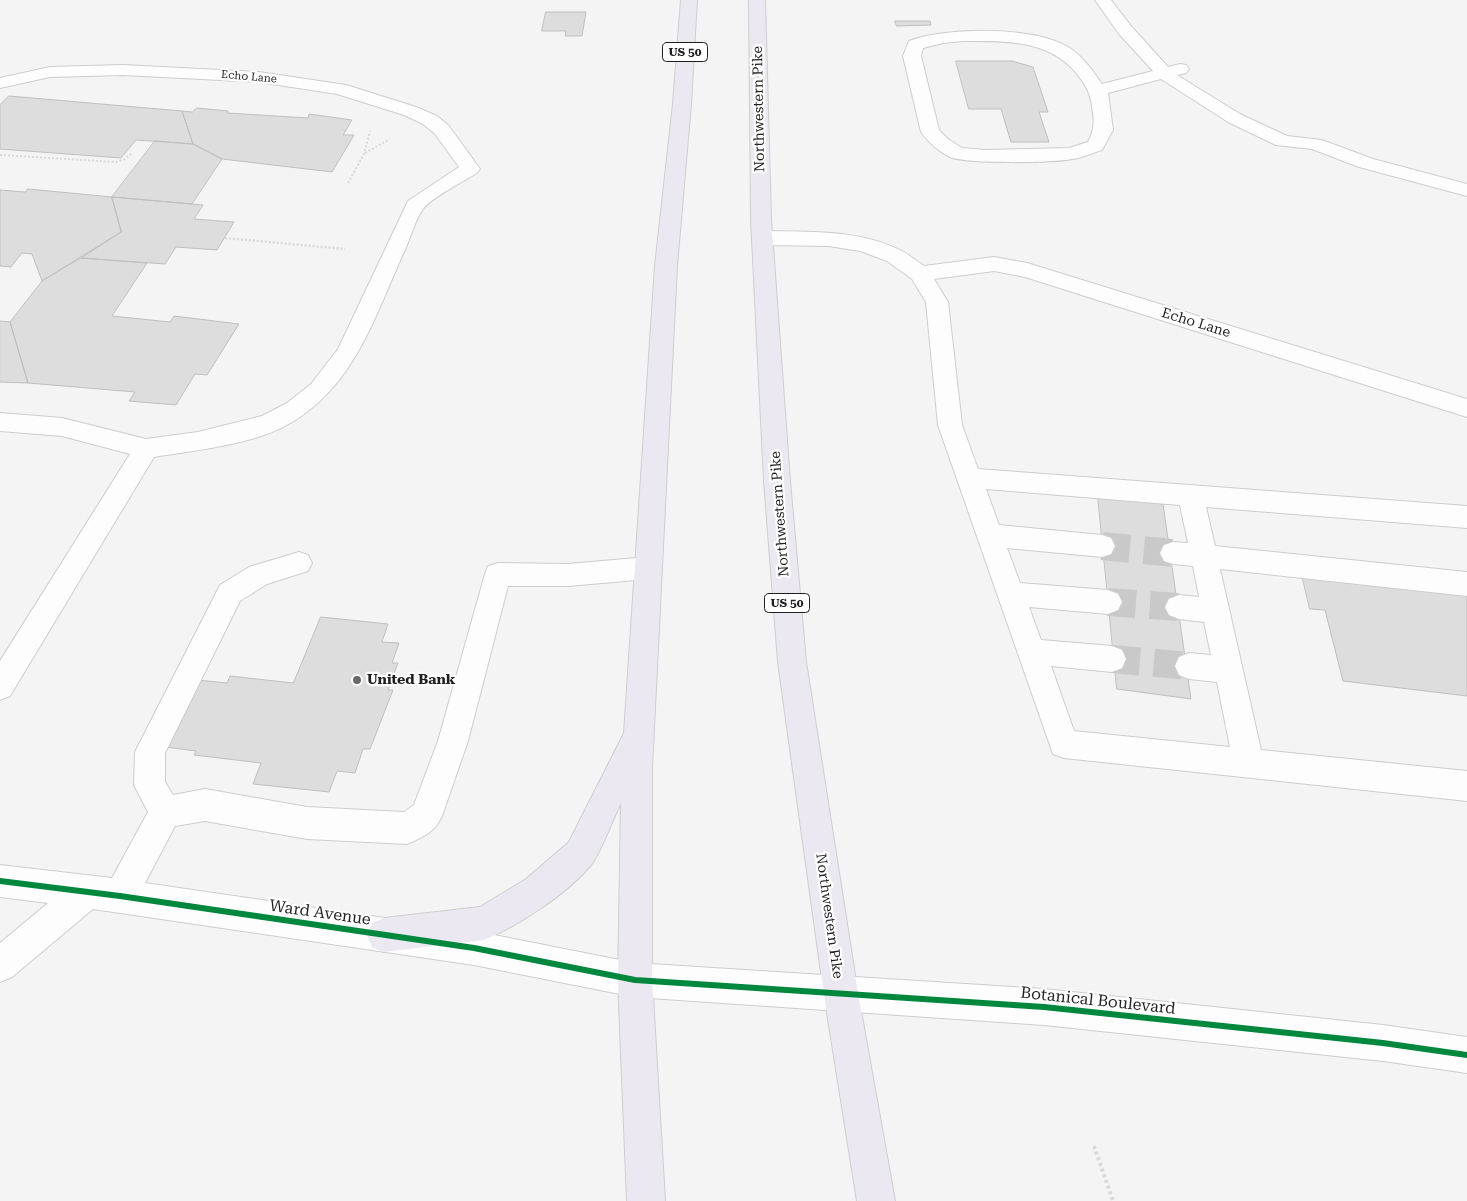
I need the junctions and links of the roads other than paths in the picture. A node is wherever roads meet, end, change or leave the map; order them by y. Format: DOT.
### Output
graph roads {
  1 [pos="689,0"];
  2 [pos="758,0"];
  3 [pos="1103,0"];
  4 [pos="1165,67"];
  5 [pos="0,83"];
  6 [pos="1212,84"];
  7 [pos="1098,90"];
  8 [pos="1288,123"];
  9 [pos="1314,144"];
  10 [pos="1467,190"];
  11 [pos="762,238"];
  12 [pos="920,274"];
  13 [pos="1467,408"];
  14 [pos="0,422"];
  15 [pos="146,449"];
  16 [pos="969,478"];
  17 [pos="1191,496"];
  18 [pos="1467,517"];
  19 [pos="989,535"];
  20 [pos="1102,546"];
  21 [pos="1173,553"];
  22 [pos="1204,556"];
  23 [pos="299,563"];
  24 [pos="648,568"];
  25 [pos="1467,584"];
  26 [pos="1010,594"];
  27 [pos="1108,602"];
  28 [pos="1179,607"];
  29 [pos="1216,611"];
  30 [pos="1031,652"];
  31 [pos="1112,659"];
  32 [pos="1189,666"];
  33 [pos="1228,670"];
  34 [pos="0,687"];
  35 [pos="639,733"];
  36 [pos="1248,763"];
  37 [pos="1467,786"];
  38 [pos="165,812"];
  39 [pos="0,881"];
  40 [pos="104,894"];
  41 [pos="384,935"];
  42 [pos="0,965"];
  43 [pos="636,980"];
  44 [pos="840,994"];
  45 [pos="1467,1055"];
  46 [pos="646,1201"];
  47 [pos="876,1201"];
  1 -- 24 [label="main road, US 50"];
  2 -- 11 [label="main road, Northwestern Pike / US 50"];
  3 -- 4 [label="street"];
  4 -- 6 [label="street"];
  4 -- 7 [label="street"];
  4 -- 9 [label="street"];
  5 -- 15 [label="street, Echo Lane"];
  7 -- 7 [label="street"];
  8 -- 9 [label="street"];
  9 -- 10 [label="street"];
  11 -- 12 [label="street"];
  11 -- 44 [label="main road, Northwestern Pike / US 50"];
  12 -- 13 [label="street, Echo Lane"];
  12 -- 16 [label="street"];
  14 -- 15 [label="street"];
  15 -- 34 [label="street"];
  16 -- 17 [label="street"];
  16 -- 19 [label="street"];
  17 -- 18 [label="street"];
  17 -- 22 [label="street"];
  19 -- 20 [label="street"];
  19 -- 26 [label="street"];
  21 -- 22 [label="street"];
  22 -- 25 [label="street"];
  22 -- 29 [label="street"];
  23 -- 38 [label="street"];
  24 -- 35 [label="main road, US 50"];
  24 -- 38 [label="street"];
  26 -- 27 [label="street"];
  26 -- 30 [label="street"];
  28 -- 29 [label="street"];
  29 -- 33 [label="street"];
  30 -- 31 [label="street"];
  30 -- 36 [label="street"];
  32 -- 33 [label="street"];
  33 -- 36 [label="street"];
  35 -- 41 [label="main road"];
  35 -- 43 [label="main road, US 50"];
  36 -- 37 [label="street"];
  38 -- 40 [label="street"];
  39 -- 40 [label="street, Ward Avenue"];
  40 -- 41 [label="street, Ward Avenue"];
  40 -- 42 [label="street"];
  41 -- 43 [label="street, Ward Avenue"];
  43 -- 44 [label="street, Botanical Boulevard"];
  43 -- 46 [label="main road, US 50"];
  44 -- 45 [label="street, Botanical Boulevard"];
  44 -- 47 [label="main road, Northwestern Pike / US 50"];
}
